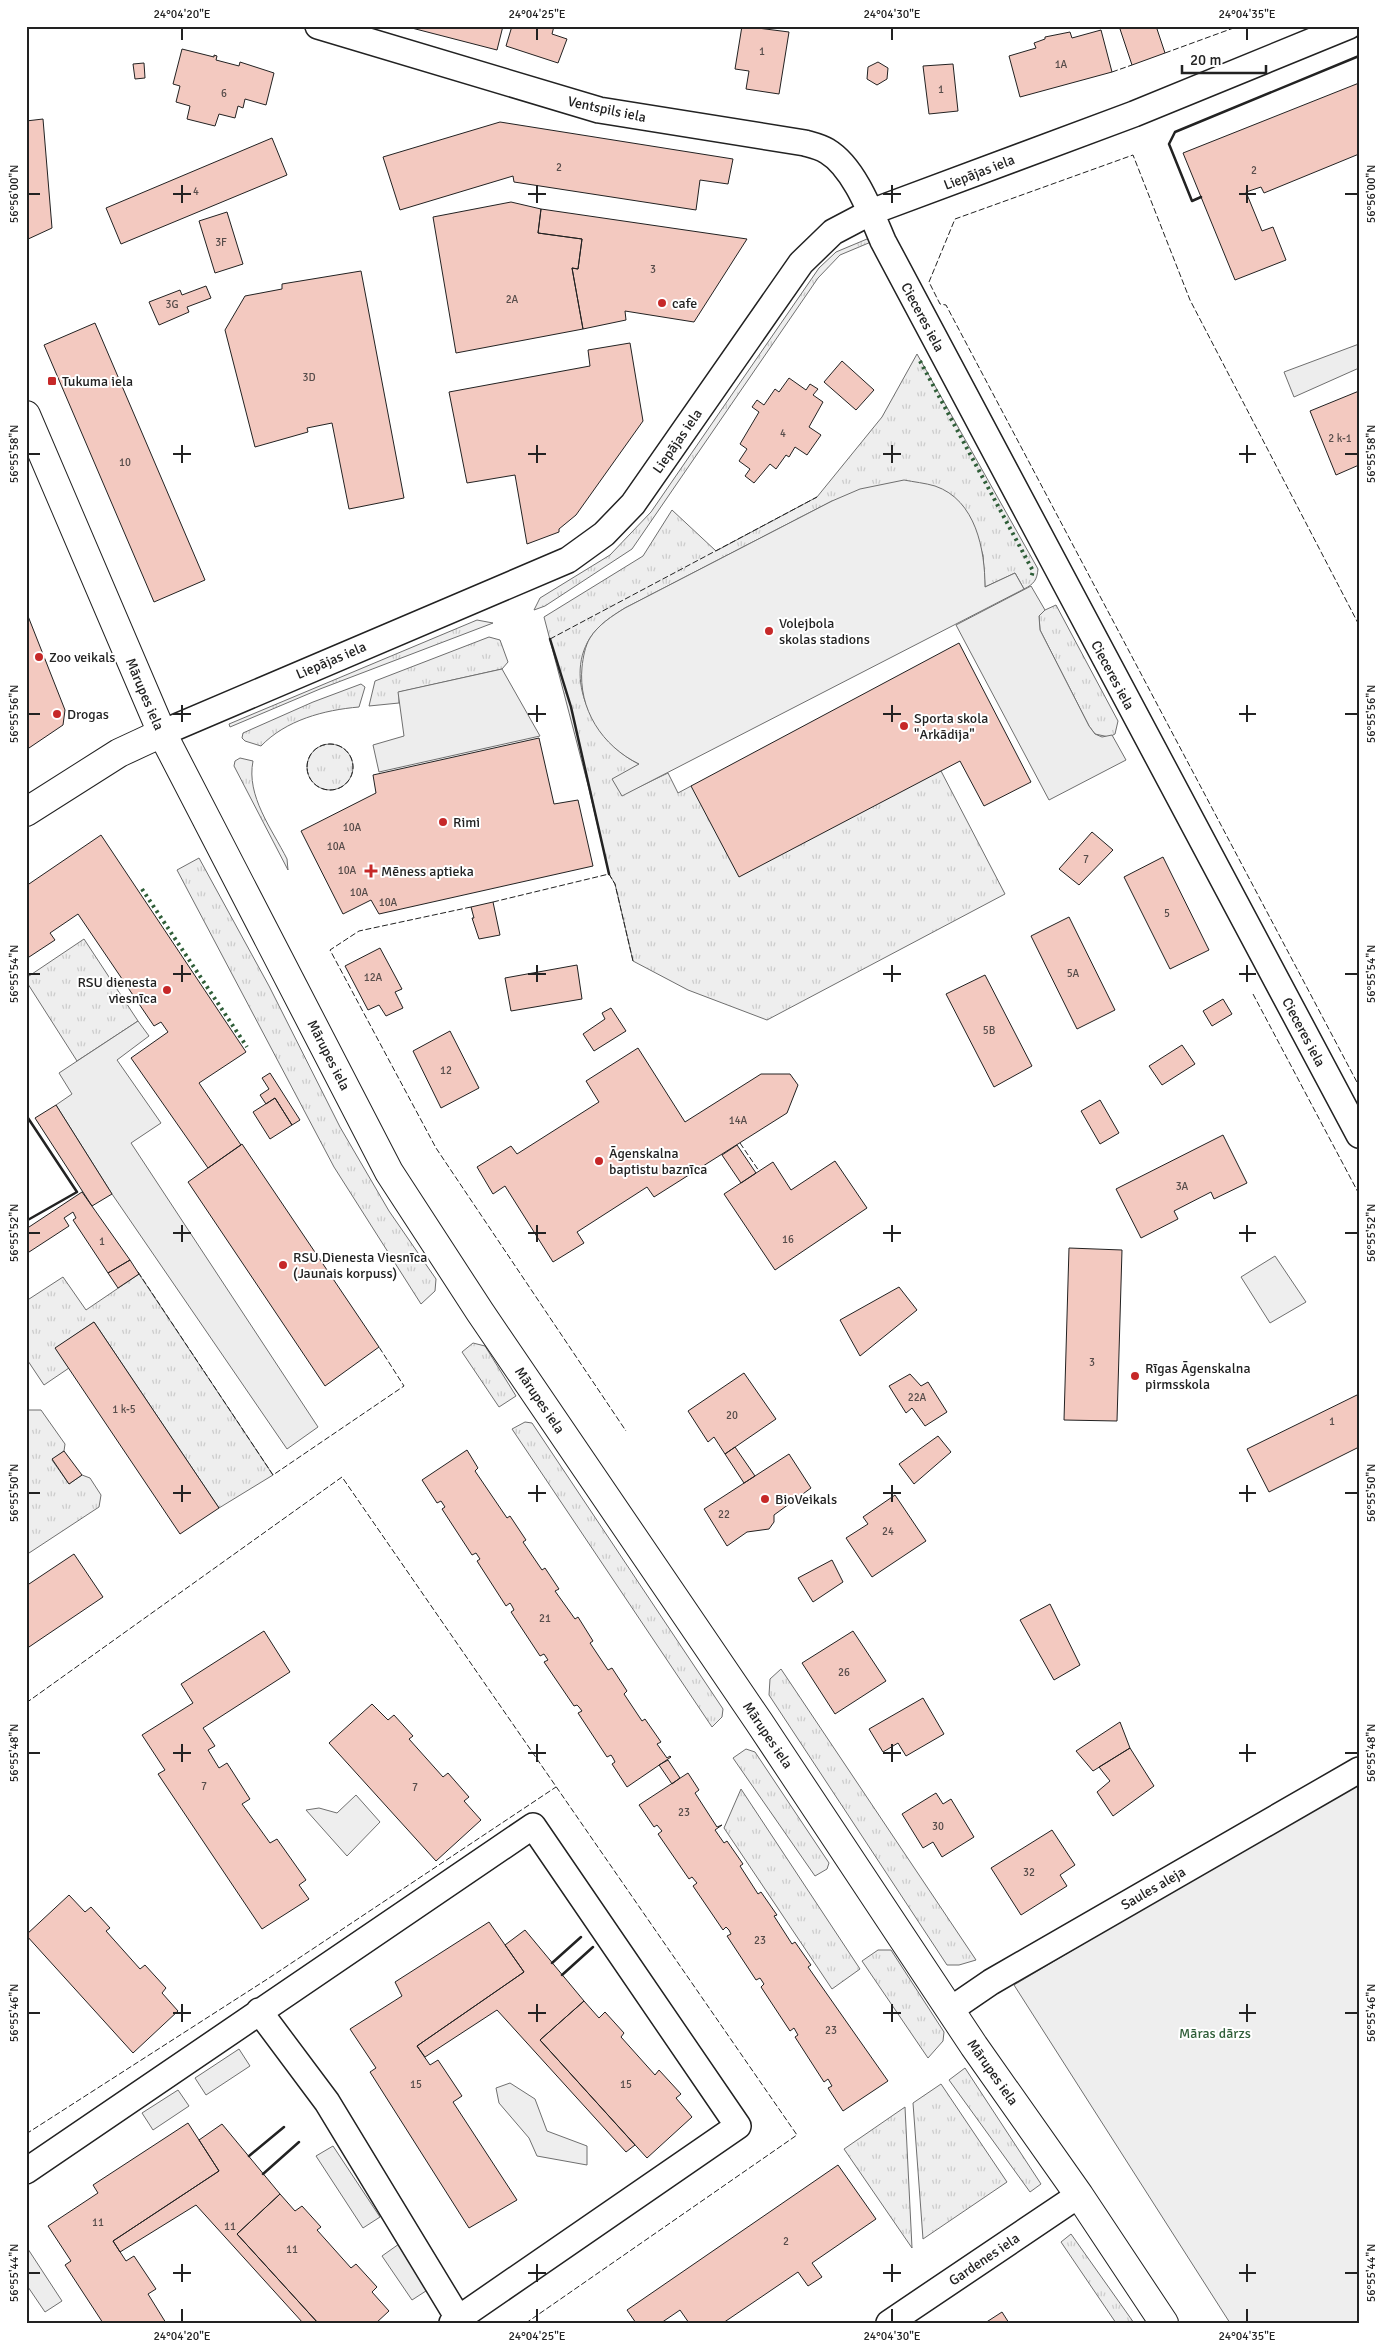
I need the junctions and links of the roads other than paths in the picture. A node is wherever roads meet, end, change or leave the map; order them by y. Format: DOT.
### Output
graph roads {
  1 [pos="318,26"];
  2 [pos="1349,26"];
  3 [pos="1298,37"];
  4 [pos="871,212"];
  5 [pos="26,415"];
  6 [pos="162,733"];
  7 [pos="26,812"];
  8 [pos="1359,1135"];
  9 [pos="1359,1770"];
  10 [pos="950,2010"];
  11 [pos="259,2011"];
  12 [pos="26,2171"];
  13 [pos="1079,2195"];
  14 [pos="455,2320"];
  15 [pos="889,2323"];
  16 [pos="1164,2323"];
  1 -- 4 [label="street, Ventspils iela"];
  2 -- 3 [label="street, Liepājas iela"];
  3 -- 4 [label="street, Liepājas iela"];
  4 -- 6 [label="street, Liepājas iela"];
  4 -- 8 [label="street, Cieceres iela"];
  5 -- 6 [label="street, Mārupes iela"];
  6 -- 7 [label="street, Liepājas iela"];
  6 -- 10 [label="street, Mārupes iela"];
  9 -- 10 [label="street, Saules aleja"];
  10 -- 13 [label="street, Mārupes iela"];
  11 -- 12 [label="street"];
  11 -- 14 [label="street"];
  11 -- 14 [label="street"];
  13 -- 15 [label="street, Gardenes iela"];
  13 -- 16 [label="street, Mārupes iela"];
}
